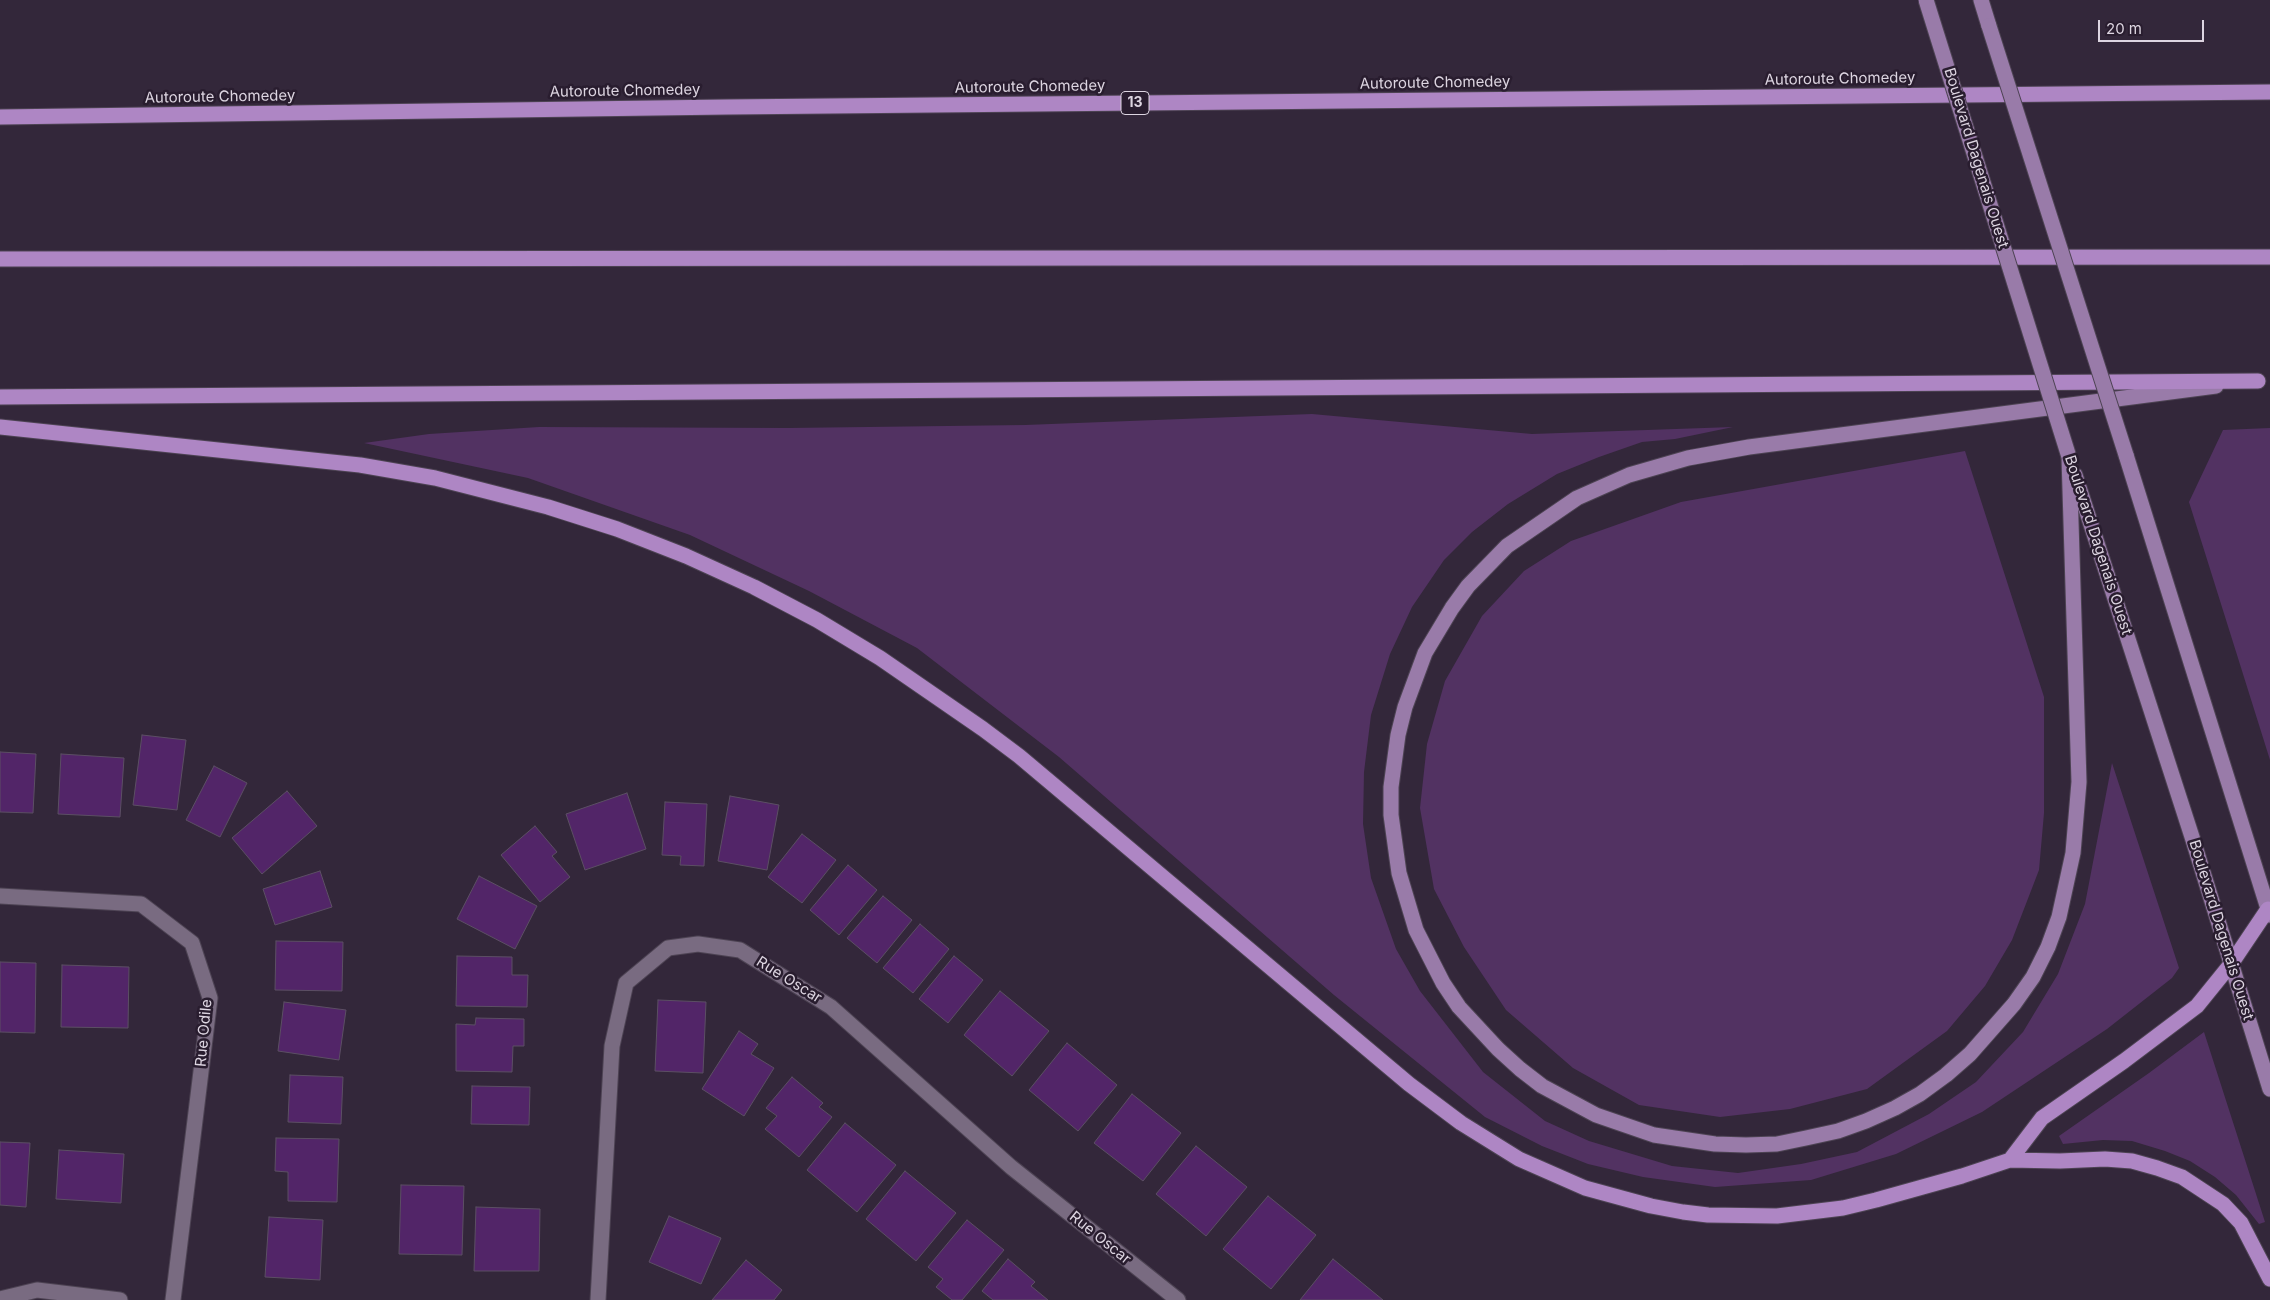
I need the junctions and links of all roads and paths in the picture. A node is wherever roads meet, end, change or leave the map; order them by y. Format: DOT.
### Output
graph roads {
  1 [pos="1926,0"];
  2 [pos="1981,0"];
  3 [pos="2270,92"];
  4 [pos="0,117"];
  5 [pos="2270,257"];
  6 [pos="0,259"];
  7 [pos="2264,381"];
  8 [pos="0,397"];
  9 [pos="0,427"];
  10 [pos="2069,457"];
  11 [pos="0,896"];
  12 [pos="2269,912"];
  13 [pos="2231,964"];
  14 [pos="2270,1089"];
  15 [pos="2010,1160"];
  16 [pos="2270,1279"];
  17 [pos="0,1299"];
  18 [pos="120,1300"];
  19 [pos="173,1300"];
  20 [pos="598,1300"];
  21 [pos="1178,1300"];
  1 -- 10 [label="main road, Boulevard Dagenais Ouest, bridge"];
  2 -- 12 [label="main road, bridge"];
  3 -- 4 [label="highway, Autoroute Chomedey / 13"];
  5 -- 6 [label="highway"];
  7 -- 8 [label="highway"];
  7 -- 10 [label="main road"];
  9 -- 15 [label="highway"];
  10 -- 13 [label="main road, Boulevard Dagenais Ouest"];
  11 -- 19 [label="street, Rue Odile"];
  12 -- 13 [label="highway"];
  13 -- 14 [label="main road, Boulevard Dagenais Ouest"];
  13 -- 15 [label="highway"];
  15 -- 16 [label="highway"];
  17 -- 18 [label="street"];
  20 -- 21 [label="street, Rue Oscar"];
}
